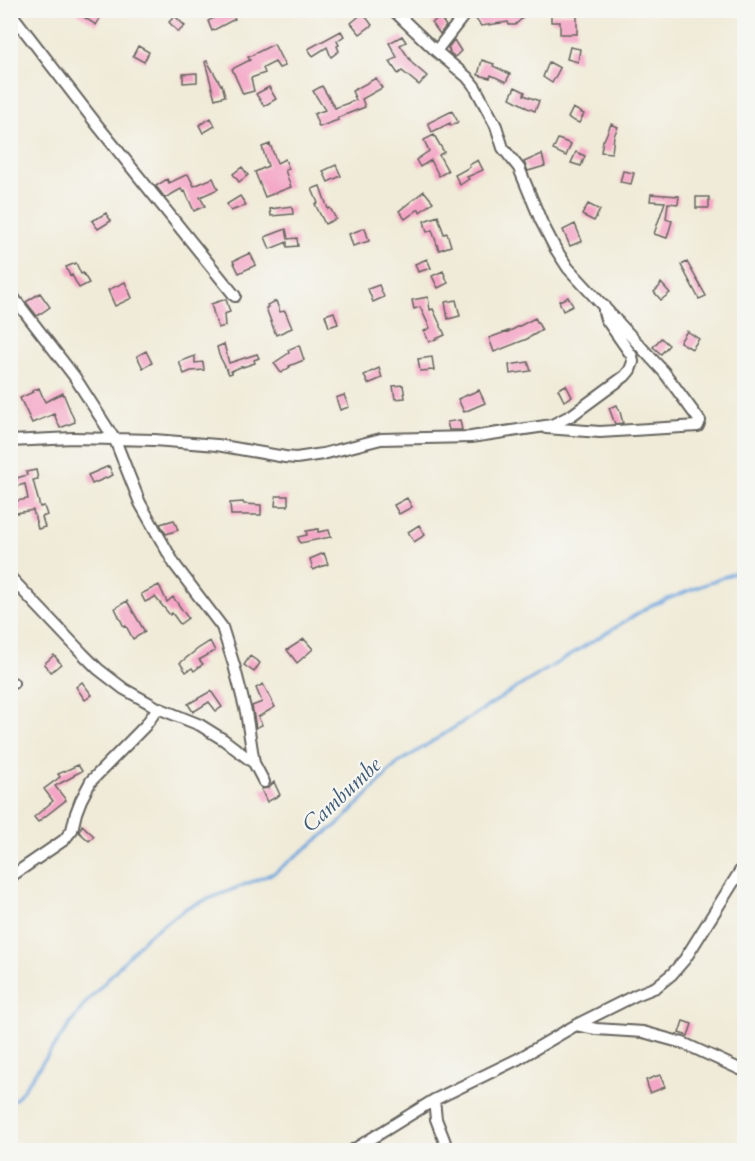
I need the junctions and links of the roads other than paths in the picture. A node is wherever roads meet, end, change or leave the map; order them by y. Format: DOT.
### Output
graph roads {
  1 [pos="393,10"];
  2 [pos="468,10"];
  3 [pos="10,12"];
  4 [pos="436,51"];
  5 [pos="10,293"];
  6 [pos="235,296"];
  7 [pos="604,306"];
  8 [pos="539,427"];
  9 [pos="115,440"];
  10 [pos="10,441"];
  11 [pos="10,577"];
  12 [pos="158,708"];
  13 [pos="254,763"];
  14 [pos="264,782"];
  15 [pos="744,865"];
  16 [pos="10,877"];
  17 [pos="576,1025"];
  18 [pos="744,1071"];
  19 [pos="434,1100"];
  20 [pos="353,1150"];
  21 [pos="448,1150"];
  1 -- 4 [label="street"];
  2 -- 4 [label="street"];
  3 -- 6 [label="street"];
  4 -- 7 [label="street"];
  5 -- 9 [label="street"];
  7 -- 8 [label="street"];
  7 -- 8 [label="street"];
  8 -- 9 [label="street"];
  9 -- 10 [label="street"];
  9 -- 13 [label="street"];
  11 -- 12 [label="street"];
  12 -- 13 [label="street"];
  12 -- 16 [label="street"];
  13 -- 14 [label="street"];
  15 -- 17 [label="street"];
  17 -- 18 [label="street"];
  17 -- 19 [label="street"];
  19 -- 20 [label="street"];
  19 -- 21 [label="street"];
}
